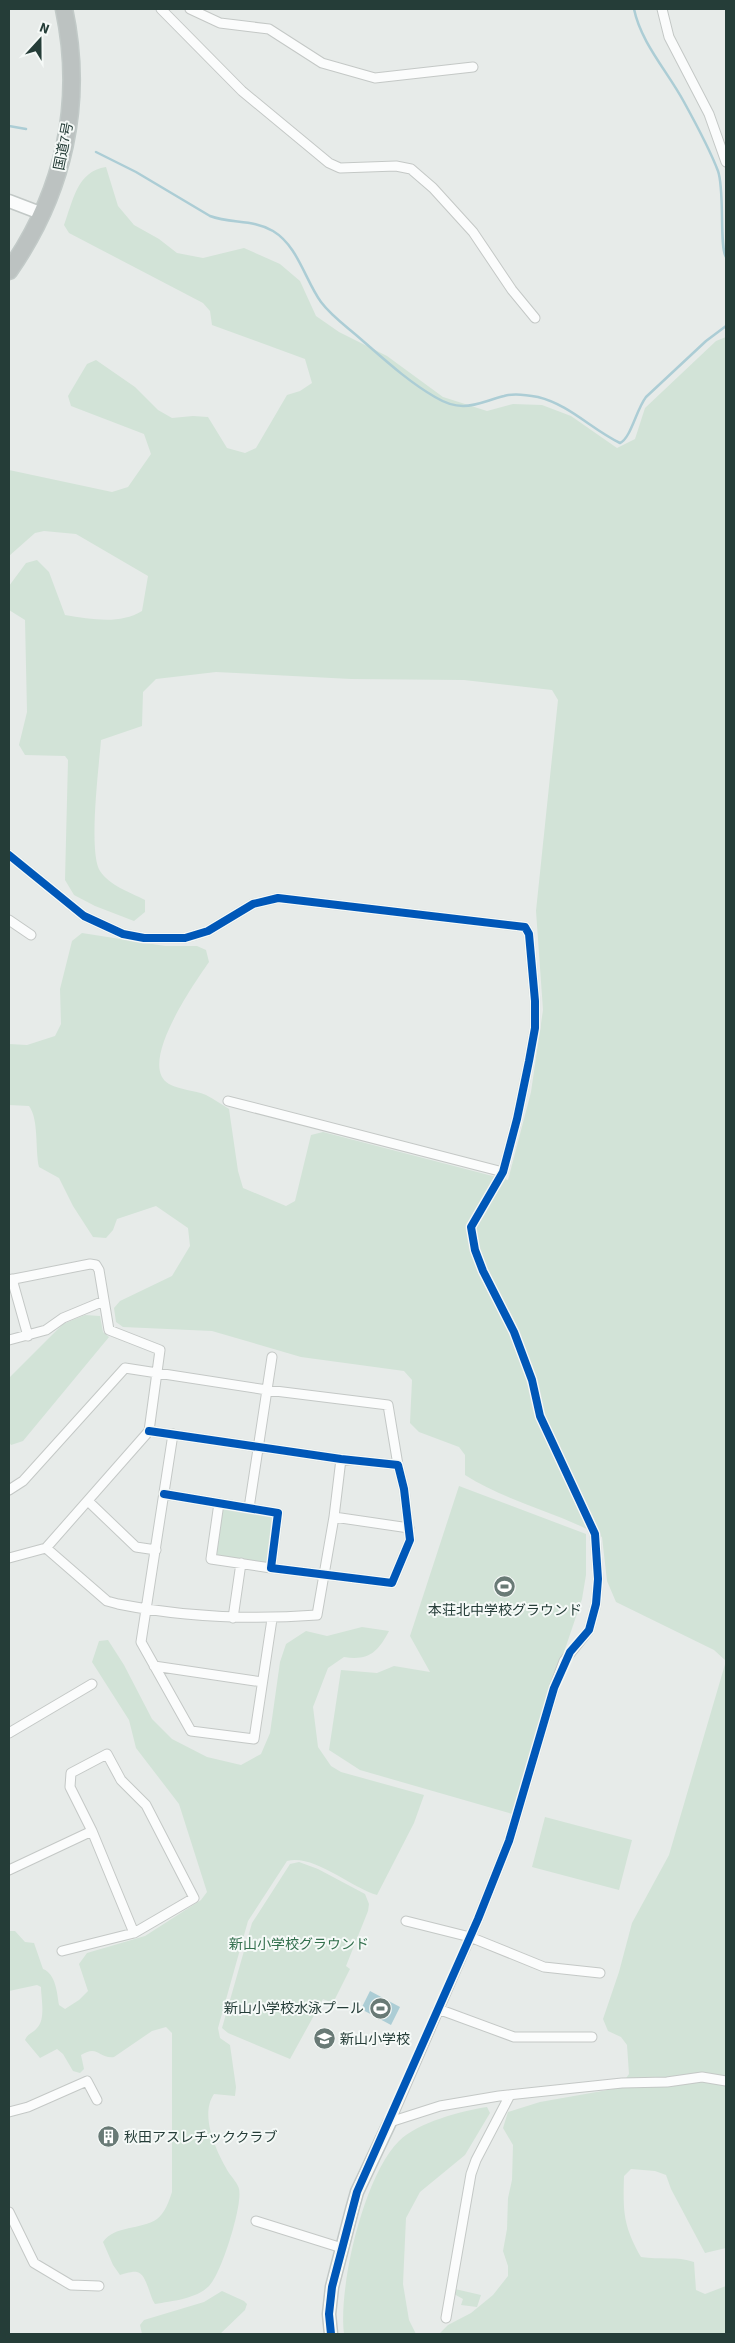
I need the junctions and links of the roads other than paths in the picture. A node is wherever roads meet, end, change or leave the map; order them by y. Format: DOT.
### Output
graph roads {
  1 [pos="64,9"];
  2 [pos="161,9"];
  3 [pos="190,9"];
  4 [pos="662,9"];
  5 [pos="473,67"];
  6 [pos="726,162"];
  7 [pos="9,201"];
  8 [pos="43,214"];
  9 [pos="9,271"];
  10 [pos="535,318"];
  11 [pos="9,855"];
  12 [pos="9,920"];
  13 [pos="31,935"];
  14 [pos="228,1100"];
  15 [pos="503,1172"];
  16 [pos="10,1280"];
  17 [pos="104,1301"];
  18 [pos="28,1336"];
  19 [pos="9,1340"];
  20 [pos="272,1357"];
  21 [pos="157,1373"];
  22 [pos="267,1390"];
  23 [pos="149,1431"];
  24 [pos="173,1434"];
  25 [pos="257,1447"];
  26 [pos="341,1459"];
  27 [pos="398,1465"];
  28 [pos="9,1490"];
  29 [pos="164,1494"];
  30 [pos="88,1501"];
  31 [pos="219,1503"];
  32 [pos="249,1508"];
  33 [pos="334,1517"];
  34 [pos="409,1528"];
  35 [pos="46,1548"];
  36 [pos="156,1550"];
  37 [pos="9,1558"];
  38 [pos="241,1563"];
  39 [pos="271,1568"];
  40 [pos="325,1575"];
  41 [pos="146,1608"];
  42 [pos="233,1618"];
  43 [pos="272,1618"];
  44 [pos="154,1666"];
  45 [pos="262,1682"];
  46 [pos="92,1684"];
  47 [pos="9,1733"];
  48 [pos="92,1831"];
  49 [pos="9,1870"];
  50 [pos="406,1921"];
  51 [pos="134,1932"];
  52 [pos="470,1937"];
  53 [pos="62,1951"];
  54 [pos="600,1973"];
  55 [pos="438,2009"];
  56 [pos="592,2037"];
  57 [pos="726,2081"];
  58 [pos="510,2095"];
  59 [pos="97,2100"];
  60 [pos="9,2112"];
  61 [pos="390,2122"];
  62 [pos="9,2212"];
  63 [pos="256,2221"];
  64 [pos="342,2248"];
  65 [pos="99,2286"];
  66 [pos="446,2318"];
  67 [pos="331,2334"];
  1 -- 8 [label="highway, 国道7号"];
  2 -- 10 [label="street"];
  3 -- 5 [label="street"];
  4 -- 6 [label="street"];
  7 -- 8 [label="street"];
  8 -- 9 [label="highway, 国道7号"];
  11 -- 15 [label="street"];
  12 -- 13 [label="street"];
  14 -- 15 [label="street"];
  15 -- 52 [label="street"];
  16 -- 17 [label="street"];
  16 -- 18 [label="street"];
  17 -- 18 [label="street"];
  17 -- 21 [label="street"];
  18 -- 19 [label="street"];
  20 -- 22 [label="street"];
  21 -- 22 [label="street"];
  21 -- 23 [label="street"];
  21 -- 28 [label="street"];
  22 -- 25 [label="street"];
  22 -- 27 [label="street"];
  23 -- 24 [label="street"];
  23 -- 30 [label="street"];
  24 -- 25 [label="street"];
  24 -- 29 [label="street"];
  25 -- 26 [label="street"];
  25 -- 32 [label="street"];
  26 -- 27 [label="street"];
  26 -- 33 [label="street"];
  27 -- 34 [label="street"];
  29 -- 31 [label="street"];
  29 -- 36 [label="street"];
  30 -- 35 [label="street"];
  30 -- 36 [label="street"];
  31 -- 32 [label="street"];
  31 -- 38 [label="street"];
  32 -- 39 [label="street"];
  33 -- 34 [label="street"];
  33 -- 40 [label="street"];
  34 -- 40 [label="street"];
  35 -- 37 [label="street"];
  35 -- 41 [label="street"];
  36 -- 41 [label="street"];
  38 -- 39 [label="street"];
  38 -- 42 [label="street"];
  39 -- 40 [label="street"];
  40 -- 43 [label="street"];
  41 -- 42 [label="street"];
  41 -- 44 [label="street"];
  42 -- 43 [label="street"];
  43 -- 45 [label="street"];
  44 -- 45 [label="street"];
  44 -- 45 [label="street"];
  46 -- 47 [label="street"];
  48 -- 49 [label="street"];
  48 -- 51 [label="street"];
  48 -- 51 [label="street"];
  50 -- 52 [label="street"];
  51 -- 53 [label="street"];
  52 -- 54 [label="street"];
  52 -- 55 [label="street"];
  55 -- 56 [label="street"];
  55 -- 61 [label="street"];
  57 -- 58 [label="street"];
  58 -- 61 [label="street"];
  58 -- 66 [label="street"];
  59 -- 60 [label="street"];
  61 -- 64 [label="street"];
  62 -- 65 [label="street"];
  63 -- 64 [label="street"];
  64 -- 67 [label="street"];
}
